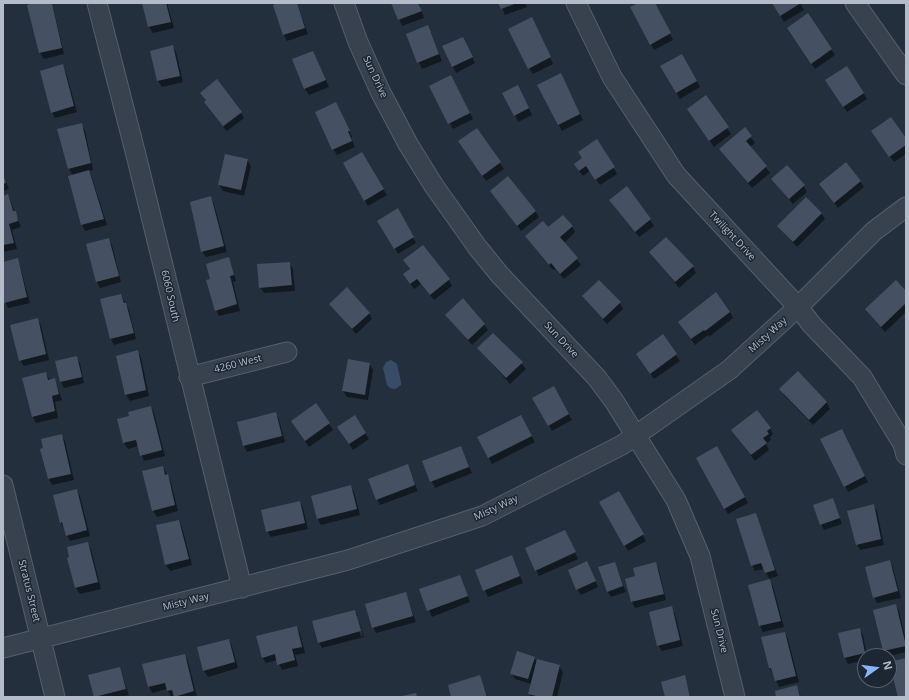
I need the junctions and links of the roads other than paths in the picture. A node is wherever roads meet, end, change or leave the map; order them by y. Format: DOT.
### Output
graph roads {
  1 [pos="97,3"];
  2 [pos="344,3"];
  3 [pos="576,3"];
  4 [pos="855,3"];
  5 [pos="906,75"];
  6 [pos="906,207"];
  7 [pos="798,307"];
  8 [pos="287,352"];
  9 [pos="189,376"];
  10 [pos="636,436"];
  11 [pos="905,448"];
  12 [pos="3,485"];
  13 [pos="242,588"];
  14 [pos="41,638"];
  15 [pos="3,648"];
  16 [pos="55,697"];
  17 [pos="735,697"];
  1 -- 9 [label="street, 6060 South"];
  2 -- 10 [label="street, Sun Drive"];
  3 -- 7 [label="street, Twilight Drive"];
  4 -- 5 [label="street"];
  6 -- 7 [label="street, Misty Way"];
  7 -- 10 [label="street, Misty Way"];
  7 -- 11 [label="street, Twilight Drive"];
  8 -- 9 [label="street, 4260 West"];
  9 -- 13 [label="street, 6060 South"];
  10 -- 13 [label="street, Misty Way"];
  10 -- 17 [label="street, Sun Drive"];
  12 -- 14 [label="street, Stratus Street"];
  13 -- 14 [label="street, Misty Way"];
  14 -- 15 [label="street, Misty Way"];
  14 -- 16 [label="street, Stratus Street"];
}
